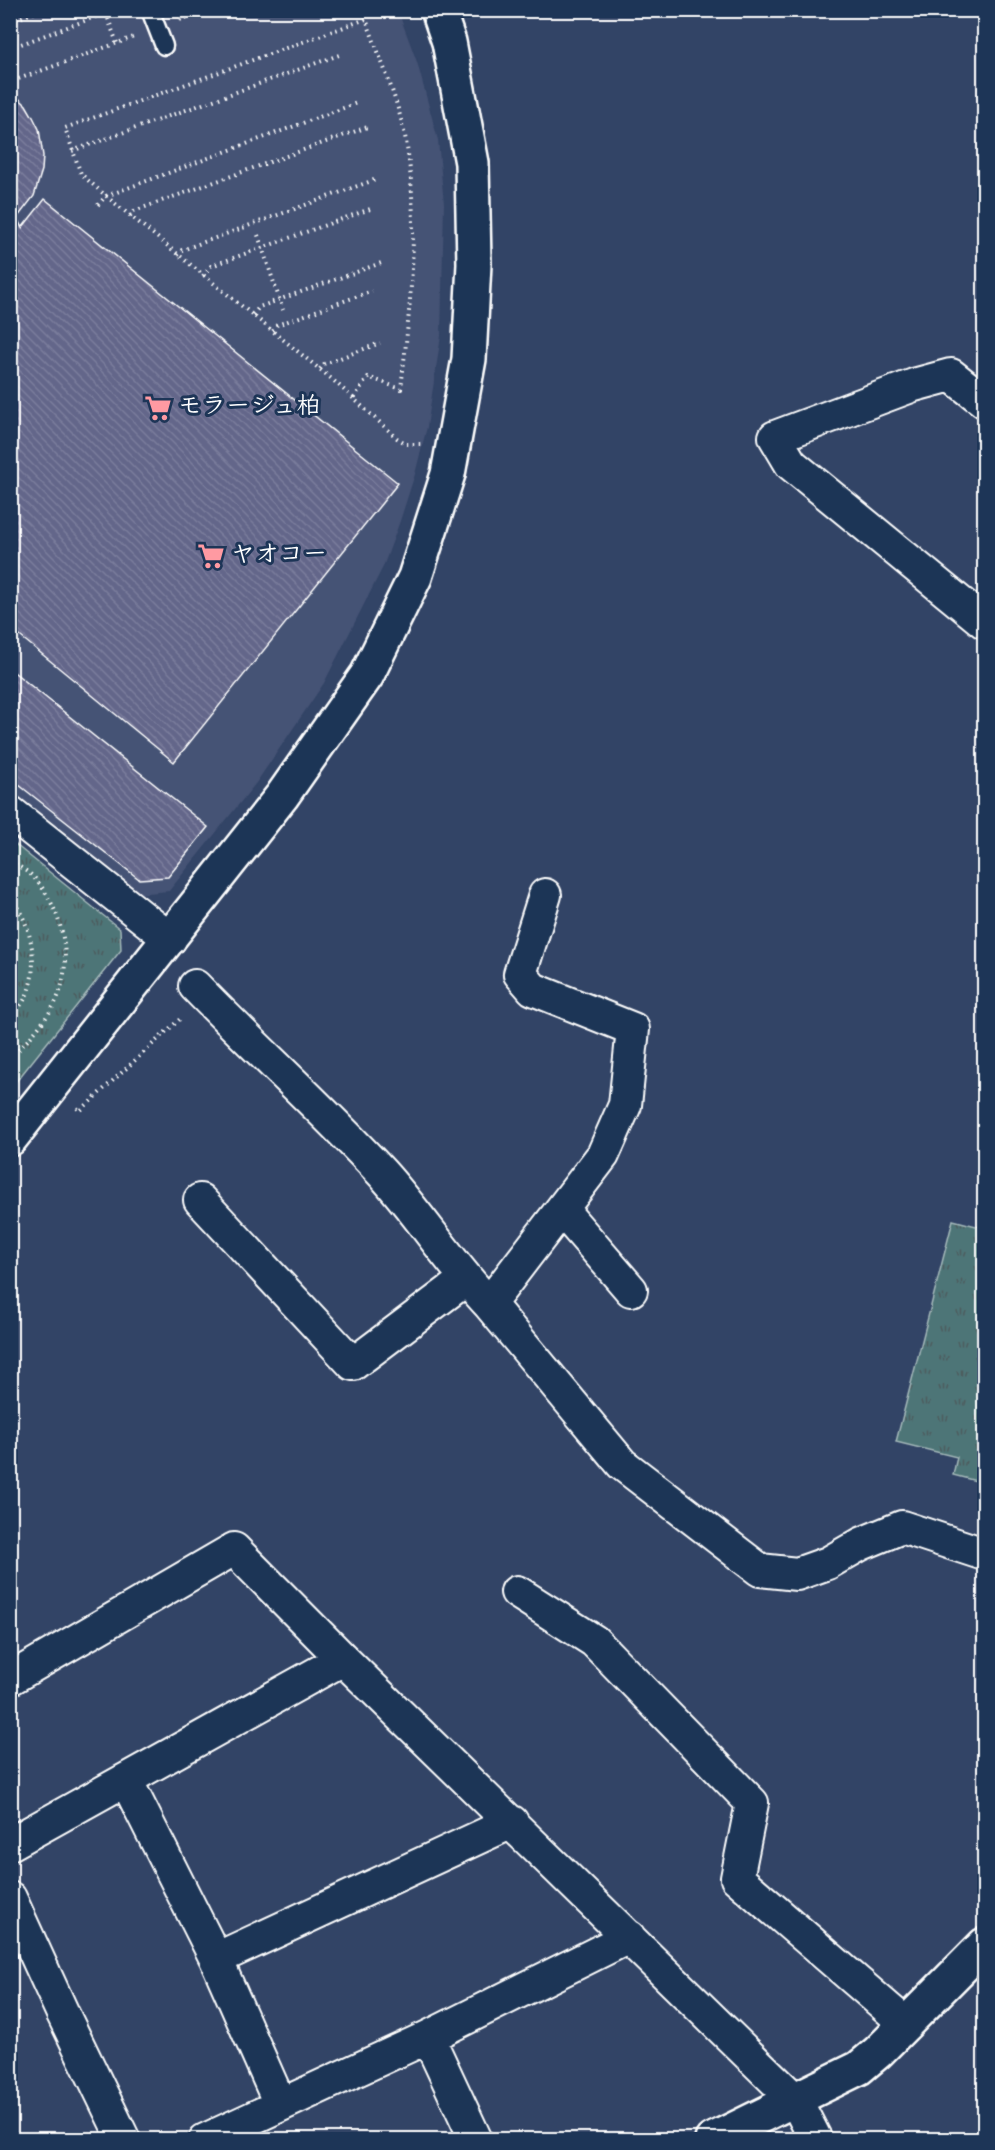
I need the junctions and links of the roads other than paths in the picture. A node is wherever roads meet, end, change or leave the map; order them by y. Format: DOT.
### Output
graph roads {
  1 [pos="150,10"];
  2 [pos="438,10"];
  3 [pos="164,46"];
  4 [pos="984,401"];
  5 [pos="984,622"];
  6 [pos="10,812"];
  7 [pos="544,896"];
  8 [pos="170,939"];
  9 [pos="191,999"];
  10 [pos="10,1139"];
  11 [pos="200,1200"];
  12 [pos="562,1210"];
  13 [pos="466,1279"];
  14 [pos="631,1290"];
  15 [pos="489,1304"];
  16 [pos="984,1554"];
  17 [pos="517,1592"];
  18 [pos="343,1659"];
  19 [pos="10,1679"];
  20 [pos="126,1780"];
  21 [pos="512,1822"];
  22 [pos="10,1844"];
  23 [pos="10,1898"];
  24 [pos="629,1938"];
  25 [pos="984,1945"];
  26 [pos="216,1959"];
  27 [pos="906,2024"];
  28 [pos="428,2037"];
  29 [pos="796,2101"];
  30 [pos="280,2104"];
  31 [pos="124,2139"];
  32 [pos="205,2139"];
  33 [pos="476,2139"];
  34 [pos="712,2139"];
  35 [pos="816,2139"];
  1 -- 3 [label="lane"];
  2 -- 8 [label="street"];
  4 -- 5 [label="street"];
  6 -- 8 [label="street"];
  7 -- 12 [label="street"];
  8 -- 10 [label="street"];
  9 -- 13 [label="street"];
  11 -- 13 [label="street"];
  12 -- 14 [label="street"];
  12 -- 15 [label="street"];
  13 -- 15 [label="street"];
  15 -- 16 [label="street"];
  17 -- 27 [label="street"];
  18 -- 19 [label="street"];
  18 -- 20 [label="street"];
  18 -- 21 [label="street"];
  20 -- 22 [label="street"];
  20 -- 26 [label="street"];
  21 -- 24 [label="street"];
  21 -- 26 [label="street"];
  23 -- 31 [label="street"];
  24 -- 28 [label="street"];
  24 -- 29 [label="street"];
  25 -- 27 [label="street"];
  26 -- 30 [label="street"];
  27 -- 29 [label="street"];
  28 -- 30 [label="street"];
  28 -- 33 [label="street"];
  29 -- 34 [label="street"];
  29 -- 35 [label="street"];
  30 -- 32 [label="street"];
}
